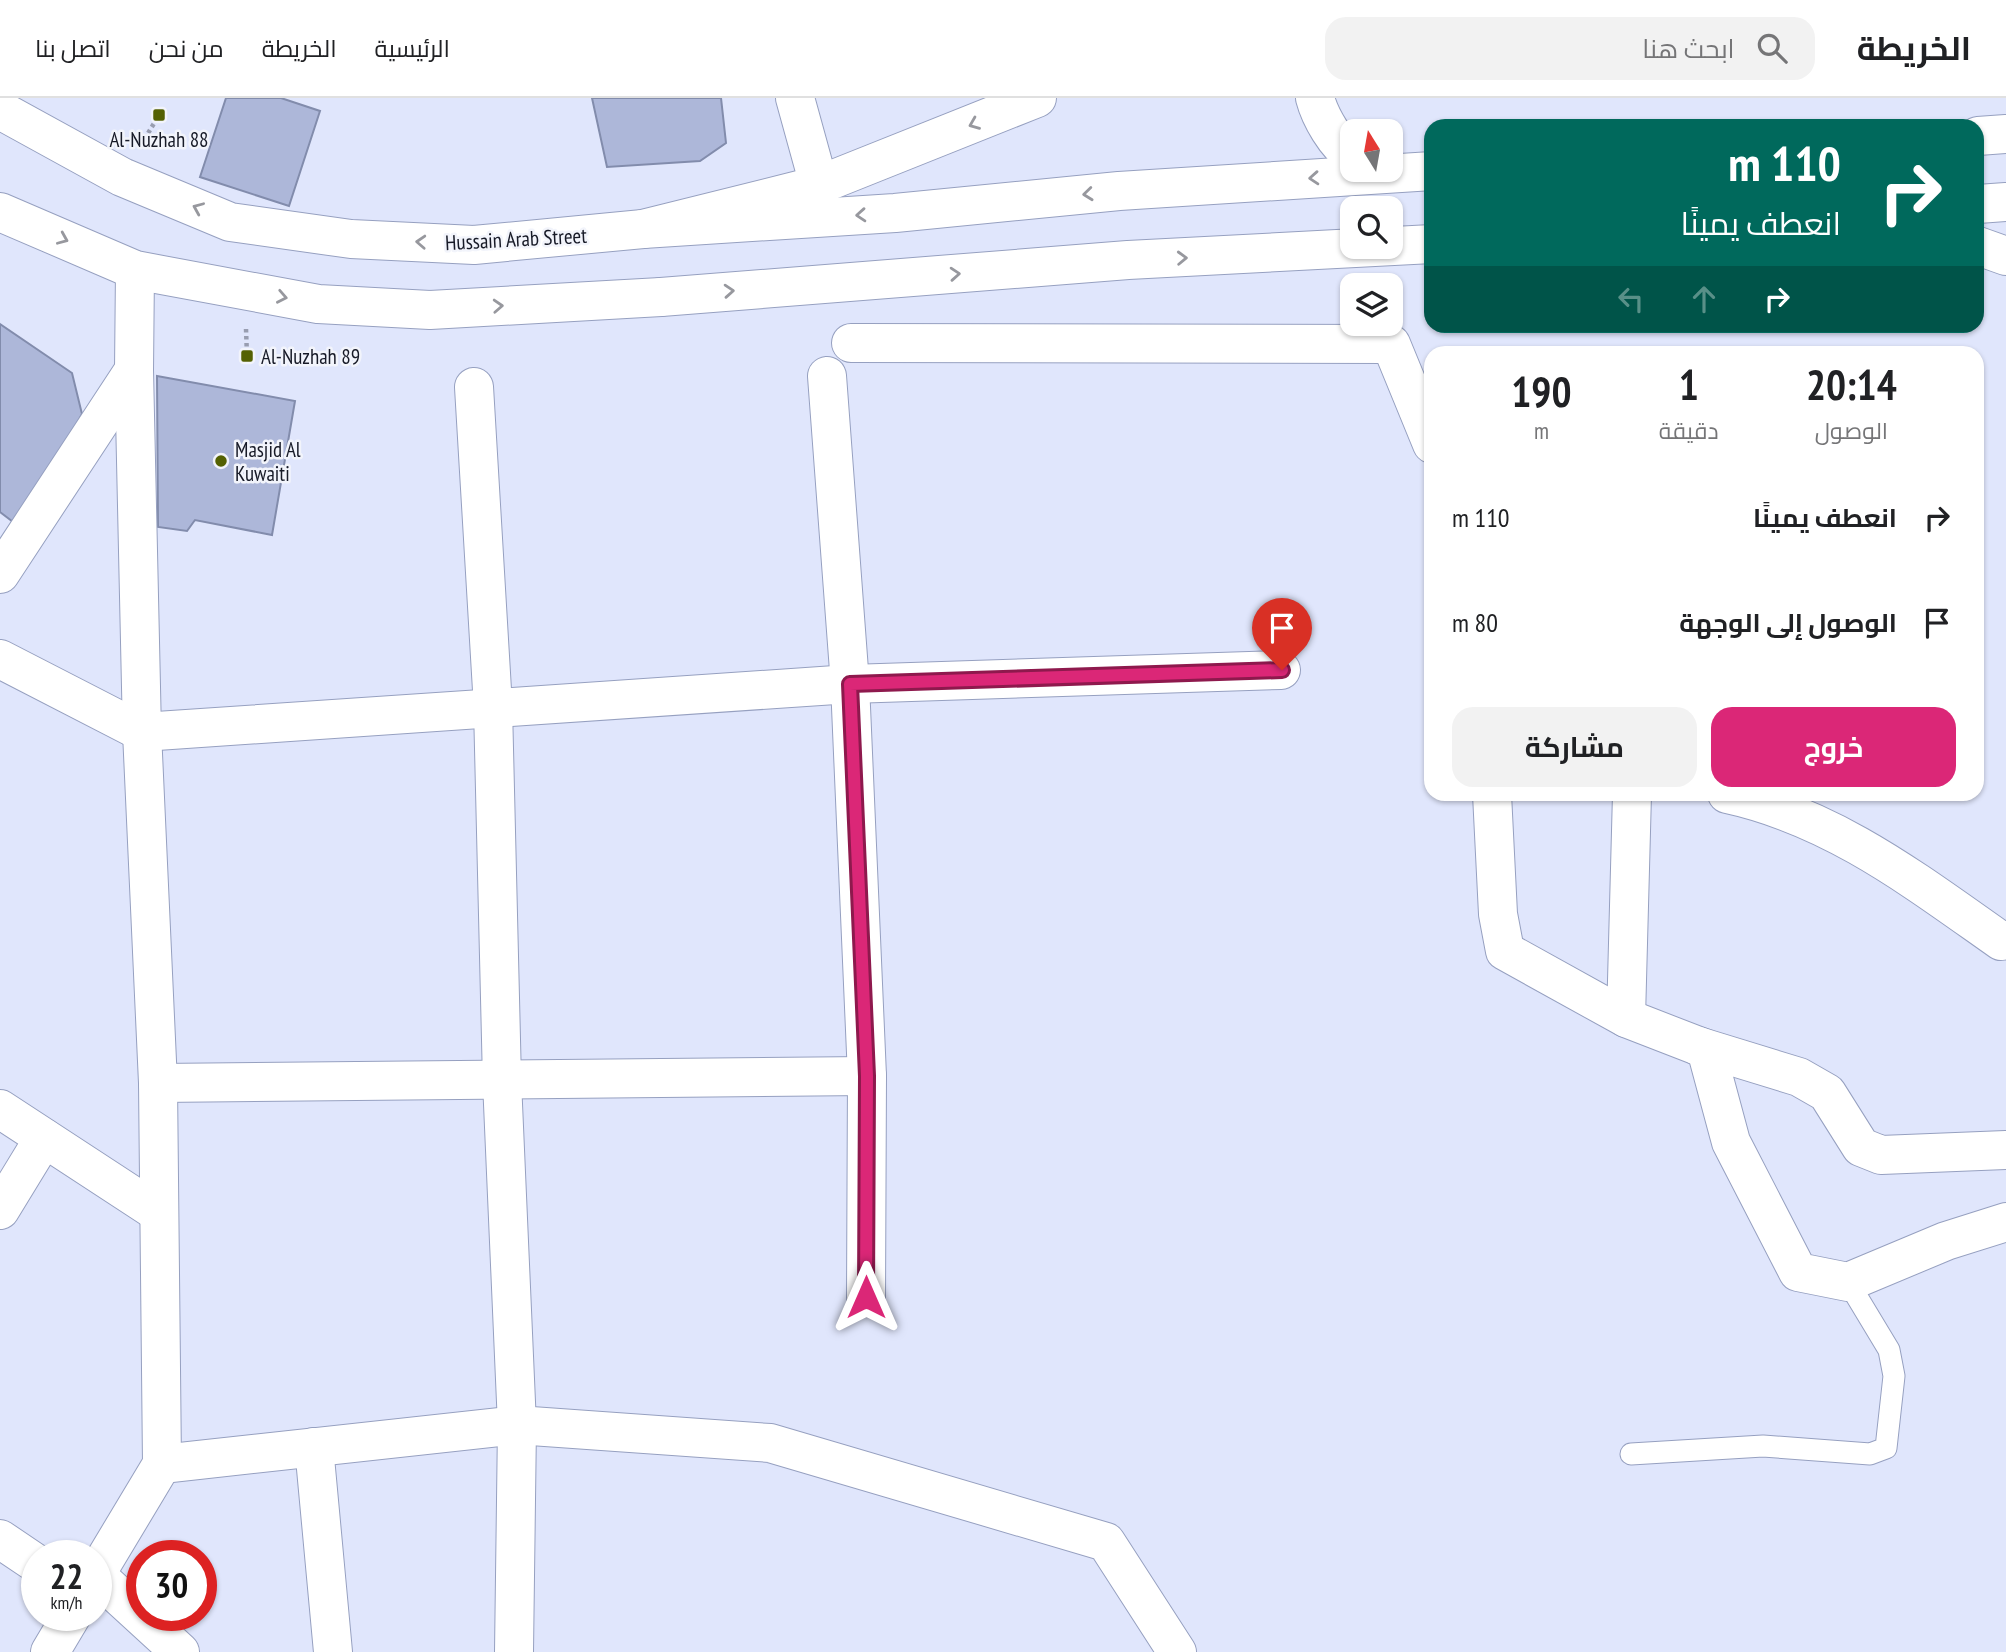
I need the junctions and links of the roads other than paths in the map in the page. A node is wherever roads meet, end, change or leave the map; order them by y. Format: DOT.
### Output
graph roads {
  1 [pos="795,98"];
  2 [pos="1037,98"];
  3 [pos="1315,98"];
  4 [pos="0,110"];
  5 [pos="2006,134"];
  6 [pos="1984,136"];
  7 [pos="1340,143"];
  8 [pos="1404,169"];
  9 [pos="1340,170"];
  10 [pos="1424,170"];
  11 [pos="820,185"];
  12 [pos="2006,202"];
  13 [pos="1984,204"];
  14 [pos="0,212"];
  15 [pos="643,229"];
  16 [pos="1424,244"];
  17 [pos="1984,248"];
  18 [pos="2006,256"];
  19 [pos="135,270"];
  20 [pos="851,343"];
  21 [pos="134,370"];
  22 [pos="827,376"];
  23 [pos="474,387"];
  24 [pos="1424,424"];
  25 [pos="0,574"];
  26 [pos="0,659"];
  27 [pos="1282,670"];
  28 [pos="850,684"];
  29 [pos="493,707"];
  30 [pos="142,732"];
  31 [pos="1492,801"];
  32 [pos="1632,801"];
  33 [pos="1758,801"];
  34 [pos="2006,940"];
  35 [pos="1626,1018"];
  36 [pos="1698,1046"];
  37 [pos="867,1076"];
  38 [pos="502,1081"];
  39 [pos="158,1083"];
  40 [pos="0,1109"];
  41 [pos="44,1138"];
  42 [pos="2006,1150"];
  43 [pos="0,1210"];
  44 [pos="159,1213"];
  45 [pos="2006,1222"];
  46 [pos="1849,1282"];
  47 [pos="866,1297"];
  48 [pos="517,1425"];
  49 [pos="314,1447"];
  50 [pos="1631,1454"];
  51 [pos="162,1464"];
  52 [pos="0,1539"];
  53 [pos="112,1547"];
  54 [pos="21,1553"];
  55 [pos="112,1589"];
  56 [pos="62,1631"];
  57 [pos="50,1652"];
  58 [pos="180,1652"];
  59 [pos="333,1652"];
  60 [pos="514,1652"];
  61 [pos="1177,1652"];
  1 -- 11 [label="main road"];
  2 -- 11 [label="main road, Hussain Arab Street, one-way"];
  3 -- 7 [label="main road"];
  15 -- 4 [label="main road, Hussain Arab Street, one-way"];
  5 -- 6 [label="main road"];
  8 -- 10 [label="main road"];
  9 -- 15 [label="main road, one-way"];
  11 -- 15 [label="main road, Hussain Arab Street"];
  12 -- 13 [label="main road"];
  14 -- 19 [label="main road, one-way"];
  19 -- 16 [label="main road, one-way"];
  17 -- 18 [label="main road"];
  19 -- 21 [label="main road"];
  20 -- 24 [label="main road"];
  21 -- 25 [label="main road"];
  21 -- 30 [label="main road"];
  22 -- 28 [label="main road"];
  23 -- 29 [label="main road"];
  26 -- 30 [label="main road"];
  27 -- 28 [label="main road"];
  28 -- 29 [label="main road"];
  28 -- 37 [label="main road"];
  29 -- 30 [label="main road"];
  29 -- 38 [label="main road"];
  30 -- 39 [label="main road"];
  31 -- 35 [label="main road"];
  32 -- 35 [label="main road"];
  33 -- 34 [label="main road"];
  35 -- 36 [label="main road"];
  36 -- 42 [label="main road"];
  36 -- 46 [label="main road"];
  37 -- 38 [label="main road"];
  37 -- 47 [label="main road"];
  38 -- 39 [label="main road"];
  38 -- 48 [label="main road"];
  39 -- 44 [label="main road"];
  40 -- 41 [label="main road"];
  41 -- 43 [label="main road"];
  41 -- 44 [label="main road"];
  44 -- 51 [label="main road"];
  45 -- 46 [label="main road"];
  46 -- 50 [label="lane"];
  48 -- 49 [label="main road"];
  48 -- 60 [label="main road"];
  48 -- 61 [label="main road"];
  49 -- 51 [label="main road"];
  49 -- 59 [label="main road"];
  51 -- 53 [label="main road"];
  52 -- 54 [label="main road"];
  55 -- 58 [label="main road"];
  56 -- 57 [label="main road"];
}
